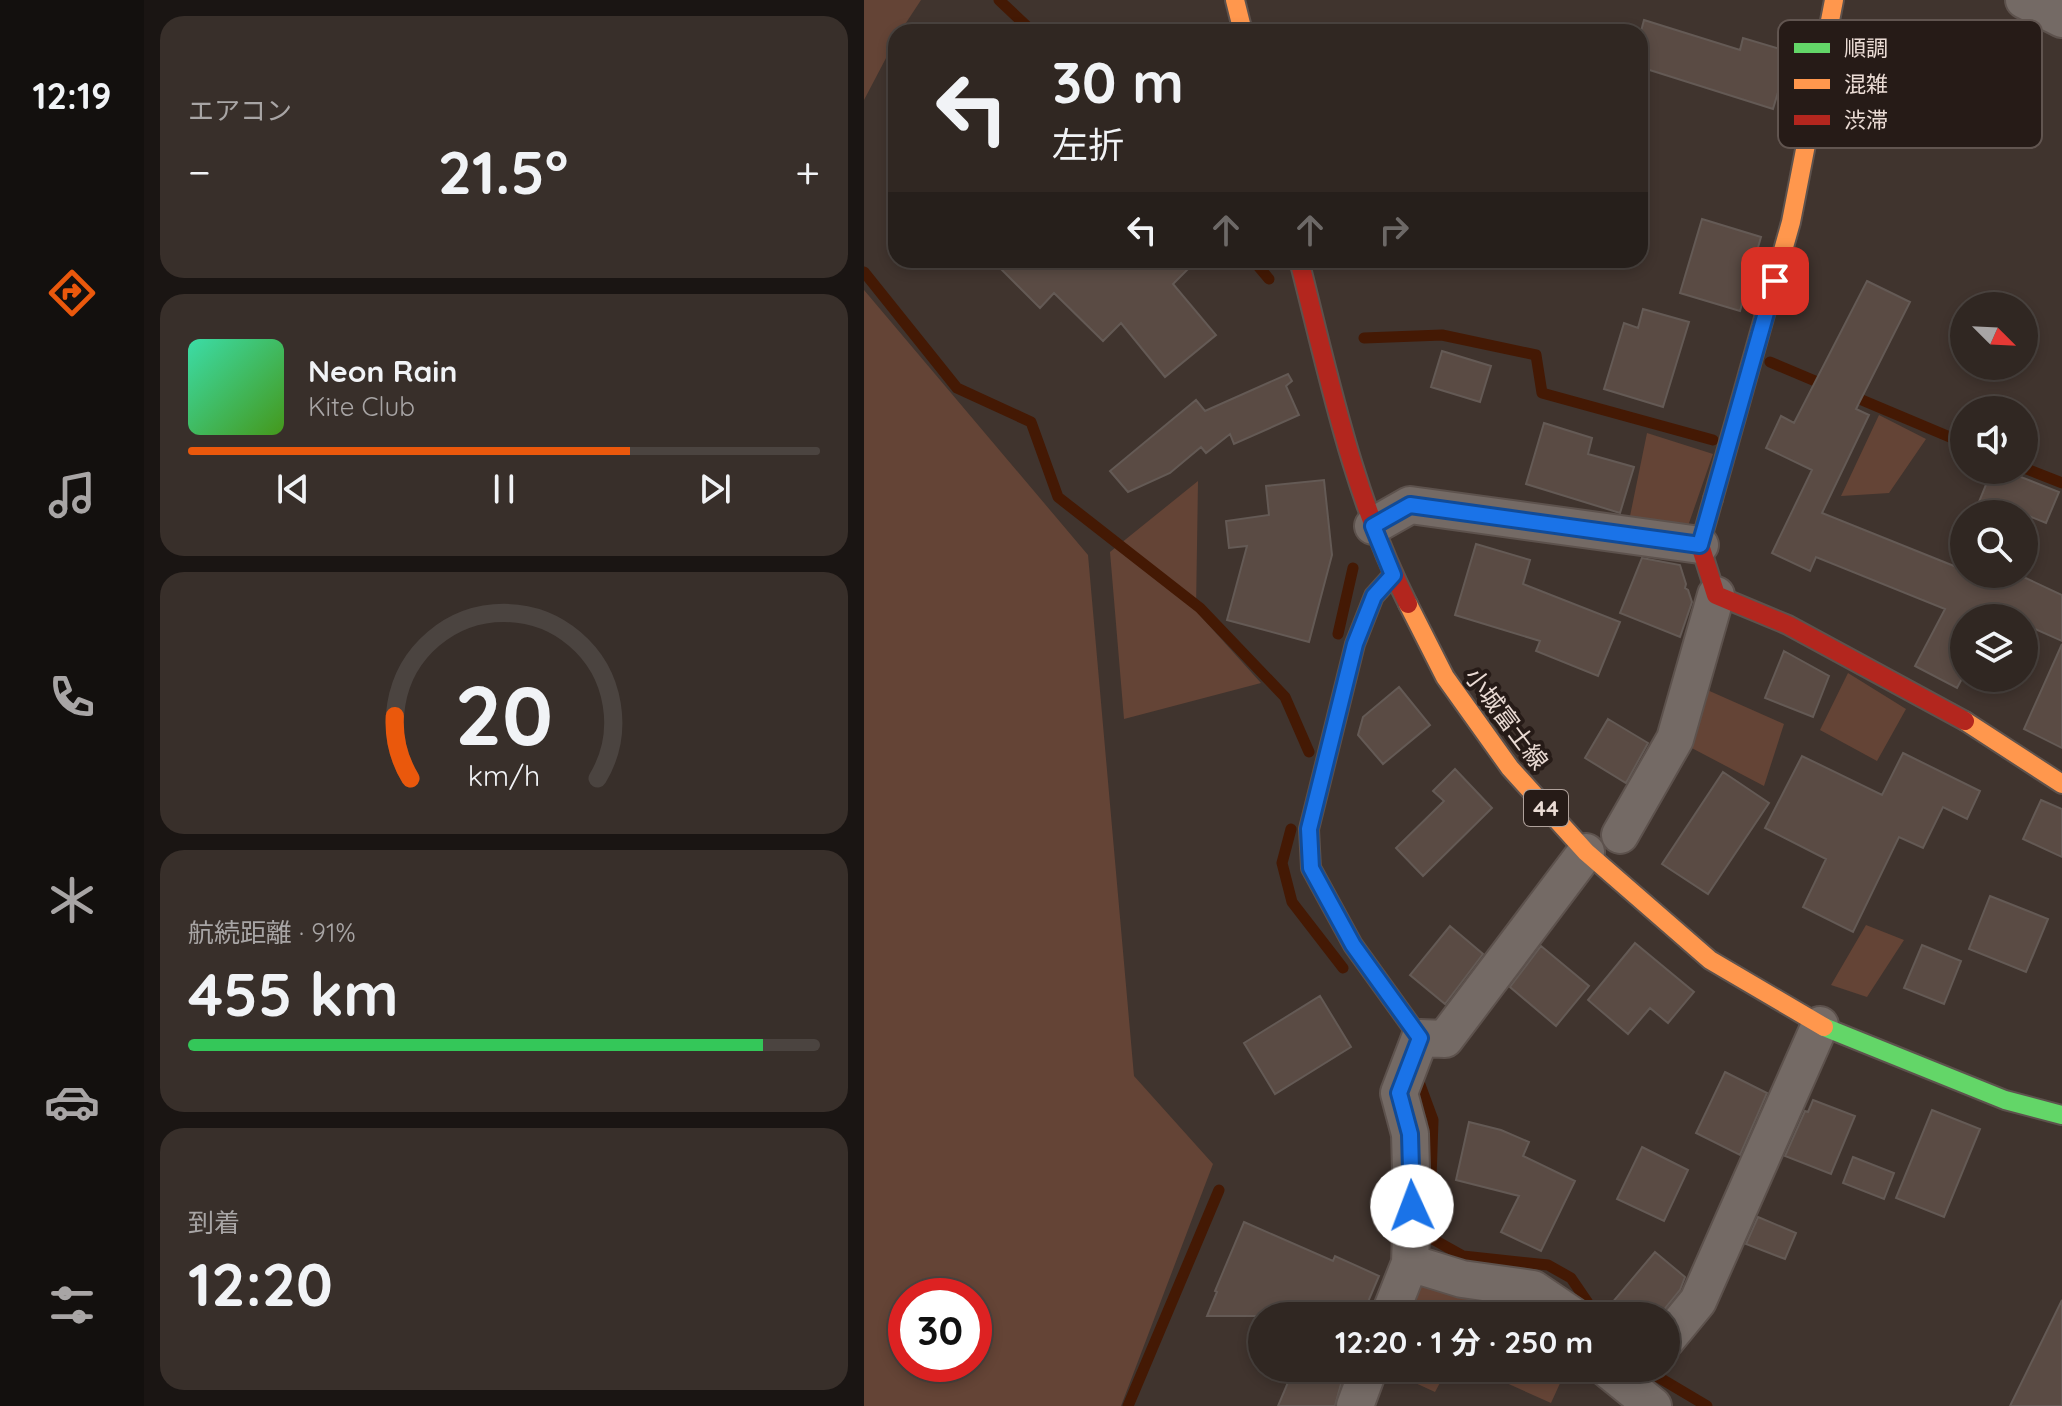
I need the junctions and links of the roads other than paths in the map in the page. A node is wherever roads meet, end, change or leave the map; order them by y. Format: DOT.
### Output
graph roads {
  1 [pos="1235,0"];
  2 [pos="1834,0"];
  3 [pos="2024,0"];
  4 [pos="2062,19"];
  5 [pos="1830,20"];
  6 [pos="1241,24"];
  7 [pos="1805,148"];
  8 [pos="1301,268"];
  9 [pos="1373,526"];
  10 [pos="1700,545"];
  11 [pos="1393,575"];
  12 [pos="1716,595"];
  13 [pos="2062,784"];
  14 [pos="1620,835"];
  15 [pos="1586,852"];
  16 [pos="1820,1025"];
  17 [pos="1420,1038"];
  18 [pos="2062,1115"];
  19 [pos="1410,1263"];
  20 [pos="1395,1302"];
  21 [pos="1552,1302"];
  22 [pos="1680,1323"];
  23 [pos="1364,1382"];
  24 [pos="1631,1382"];
  25 [pos="1355,1406"];
  26 [pos="1653,1406"];
  1 -- 6 [label="street"];
  2 -- 5 [label="street"];
  3 -- 4 [label="street"];
  7 -- 10 [label="street"];
  8 -- 9 [label="street, 小城富士線 / 44"];
  9 -- 10 [label="street"];
  9 -- 11 [label="street, 小城富士線 / 44"];
  10 -- 12 [label="street"];
  11 -- 15 [label="street, 小城富士線 / 44"];
  11 -- 17 [label="street"];
  12 -- 13 [label="street"];
  12 -- 14 [label="street"];
  15 -- 16 [label="street, 小城富士線 / 44"];
  15 -- 17 [label="street"];
  16 -- 18 [label="street, 小城富士線 / 44"];
  16 -- 22 [label="street"];
  17 -- 19 [label="street"];
  19 -- 20 [label="street"];
  19 -- 21 [label="street"];
  23 -- 25 [label="street"];
  24 -- 26 [label="street"];
}
